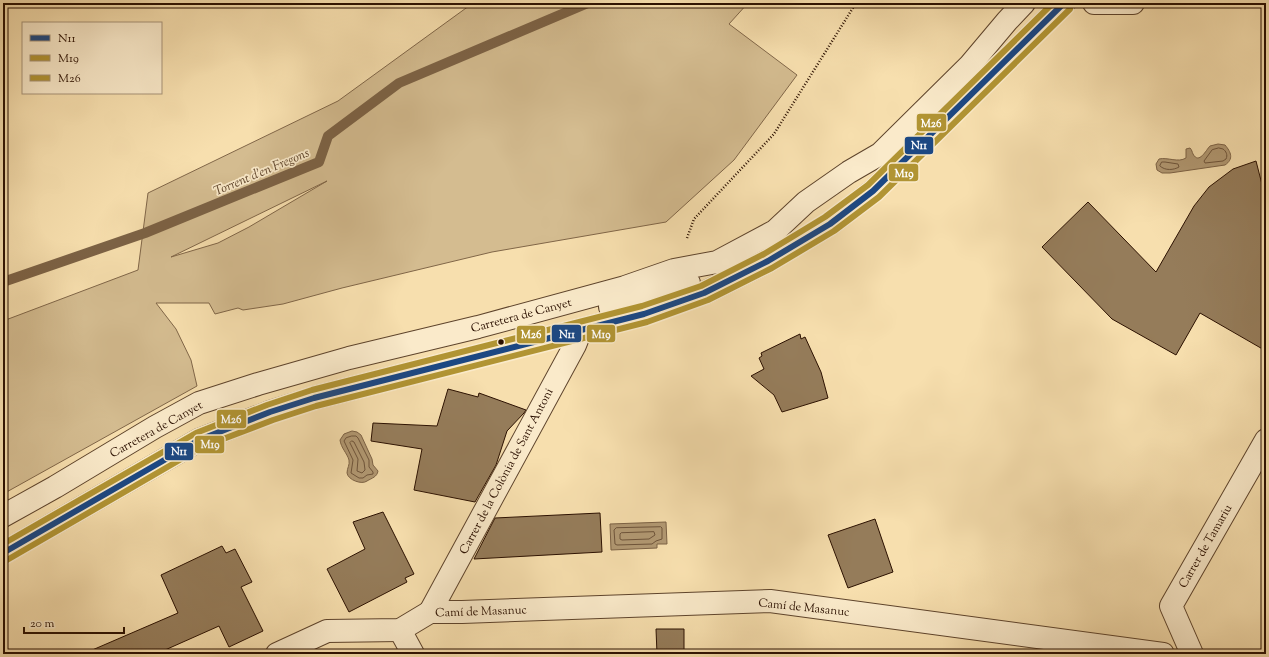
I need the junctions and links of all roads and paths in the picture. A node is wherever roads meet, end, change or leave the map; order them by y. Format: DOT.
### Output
graph roads {
  1 [pos="856,3"];
  2 [pos="1024,3"];
  3 [pos="1043,3"];
  4 [pos="1064,3"];
  5 [pos="1094,3"];
  6 [pos="1133,3"];
  7 [pos="970,65"];
  8 [pos="717,262"];
  9 [pos="674,270"];
  10 [pos="581,330"];
  11 [pos="1266,440"];
  12 [pos="3,516"];
  13 [pos="3,553"];
  14 [pos="430,612"];
  15 [pos="400,630"];
  16 [pos="277,654"];
  17 [pos="413,654"];
  18 [pos="1163,654"];
  19 [pos="1192,654"];
  1 -- 9 [label="path"];
  2 -- 7 [label="street, Carretera de Canyet"];
  3 -- 7 [label="street"];
  4 -- 10 [label="street"];
  5 -- 6 [label="street"];
  7 -- 8 [label="street, Carretera de Canyet"];
  8 -- 9 [label="street, Carretera de Canyet"];
  8 -- 10 [label="street, Carrer de la Colònia de Sant Antoni"];
  9 -- 12 [label="street, Carretera de Canyet"];
  10 -- 13 [label="street"];
  10 -- 14 [label="street, Carrer de la Colònia de Sant Antoni"];
  11 -- 19 [label="street, Carrer de Tamariu"];
  14 -- 15 [label="street, Camí de Masanuc"];
  14 -- 18 [label="street, Camí de Masanuc"];
  15 -- 16 [label="street"];
  15 -- 17 [label="street"];
}
